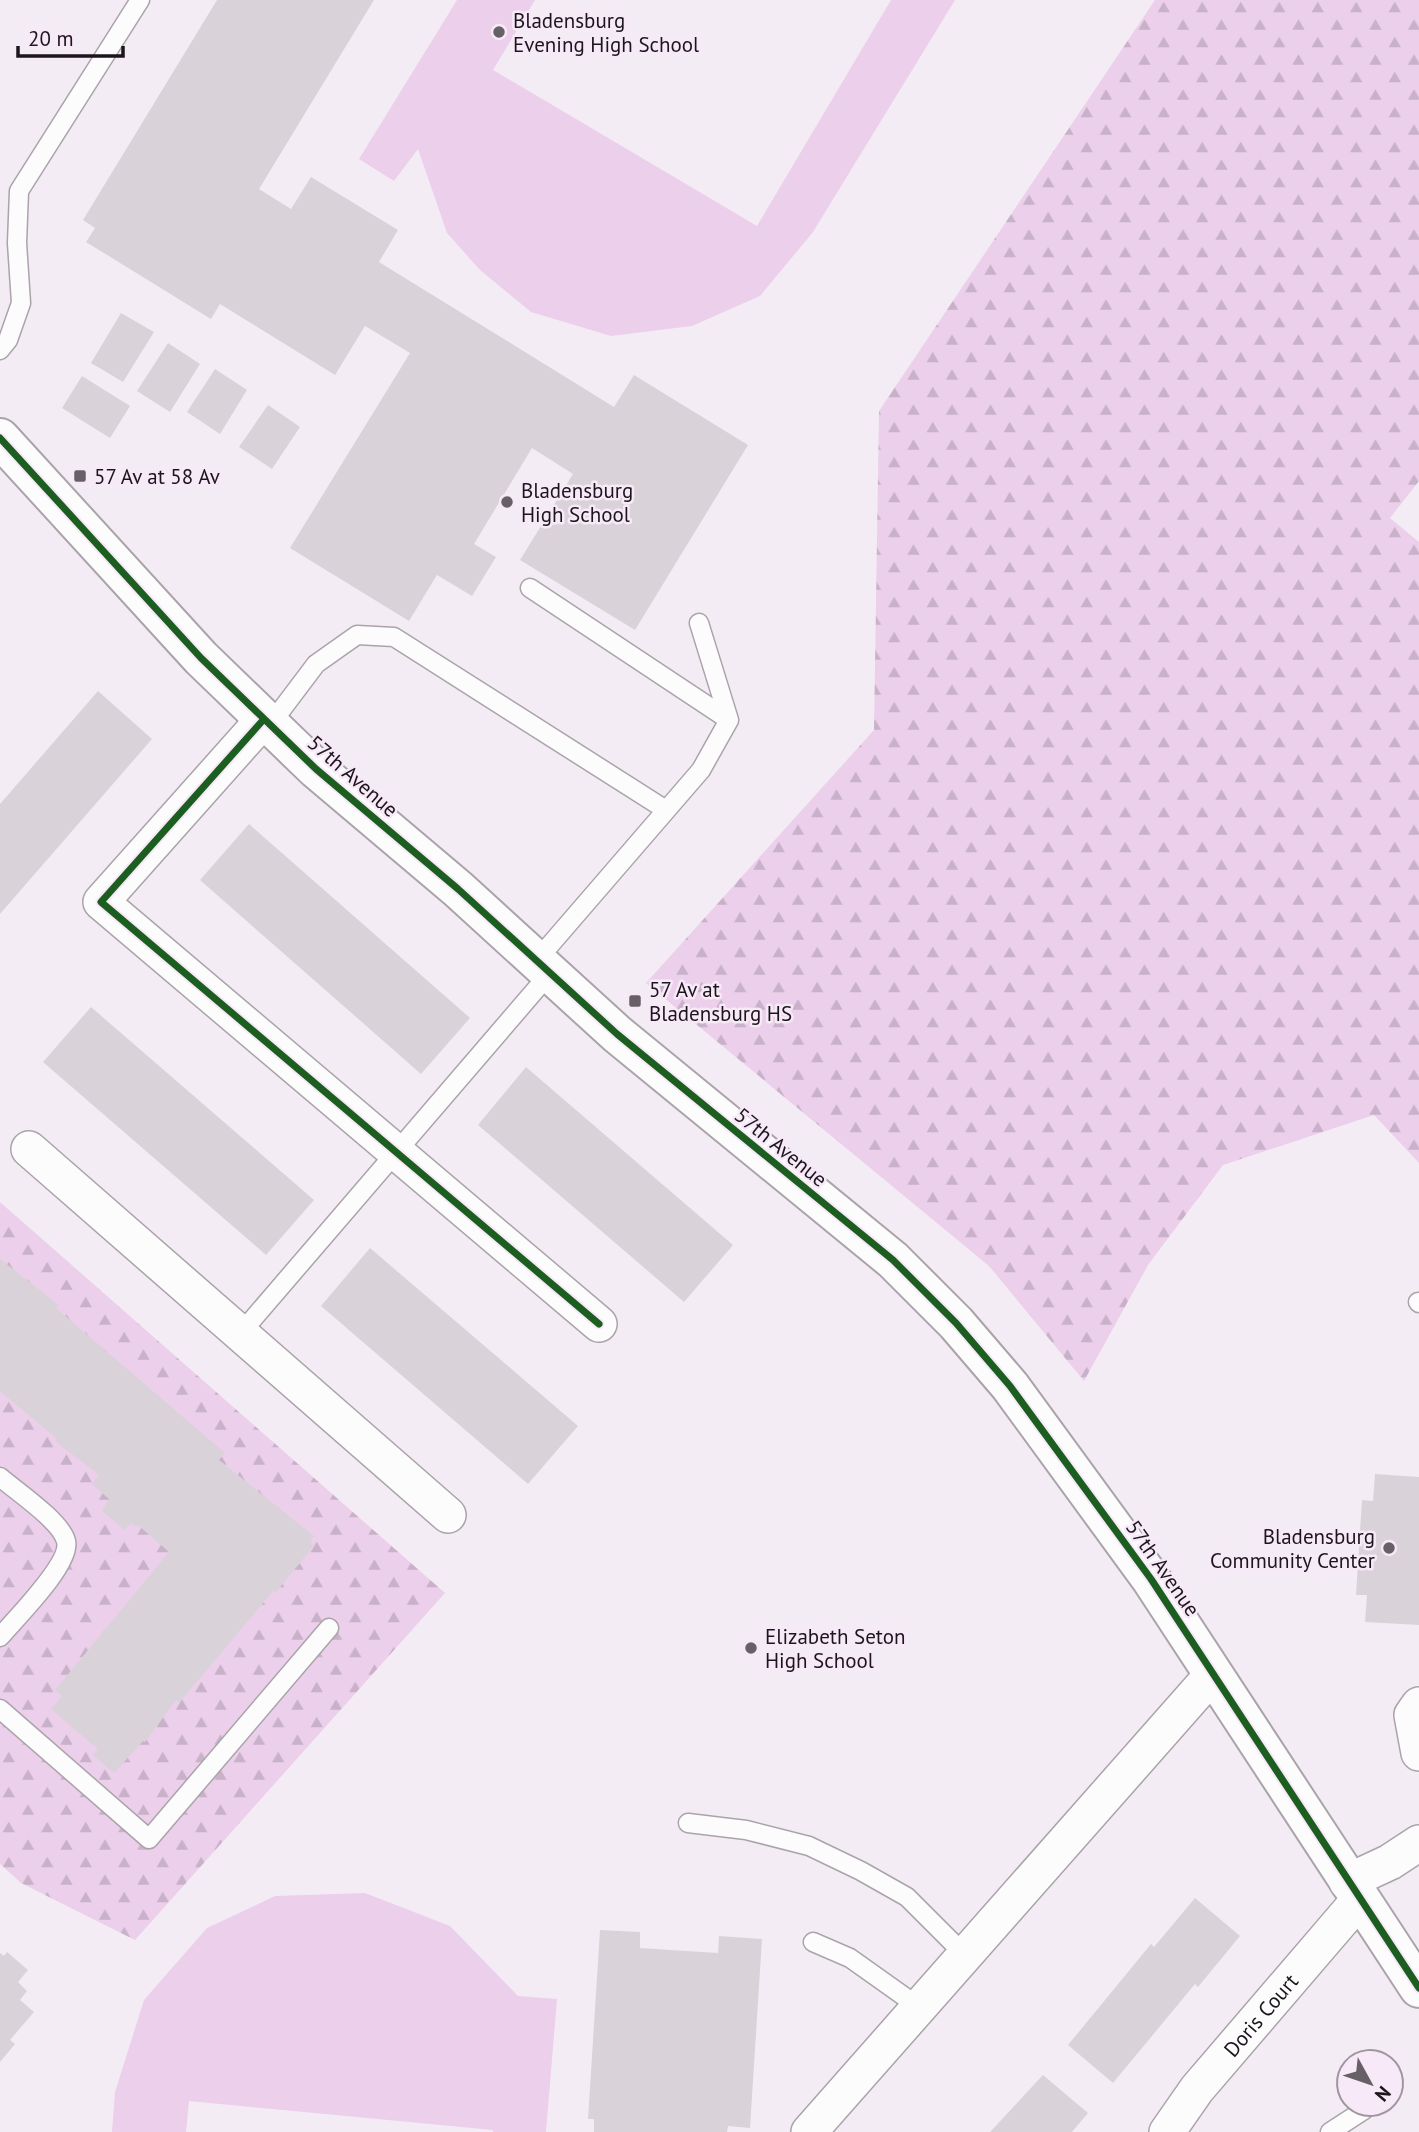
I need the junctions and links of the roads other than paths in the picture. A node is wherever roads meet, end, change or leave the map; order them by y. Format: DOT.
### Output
graph roads {
  1 [pos="140,0"];
  2 [pos="0,350"];
  3 [pos="0,438"];
  4 [pos="530,588"];
  5 [pos="699,623"];
  6 [pos="729,720"];
  7 [pos="267,722"];
  8 [pos="666,810"];
  9 [pos="543,967"];
  10 [pos="29,1149"];
  11 [pos="397,1153"];
  12 [pos="599,1324"];
  13 [pos="240,1335"];
  14 [pos="0,1477"];
  15 [pos="448,1515"];
  16 [pos="3,1627"];
  17 [pos="329,1628"];
  18 [pos="1213,1674"];
  19 [pos="1419,1705"];
  20 [pos="0,1709"];
  21 [pos="1419,1754"];
  22 [pos="688,1823"];
  23 [pos="1419,1843"];
  24 [pos="1353,1891"];
  25 [pos="813,1942"];
  26 [pos="965,1955"];
  27 [pos="1419,1988"];
  28 [pos="919,2007"];
  29 [pos="1352,2118"];
  30 [pos="1168,2131"];
  31 [pos="809,2132"];
  32 [pos="1330,2132"];
  1 -- 2 [label="lane"];
  3 -- 7 [label="street, 57th Avenue"];
  4 -- 6 [label="lane"];
  5 -- 6 [label="lane"];
  6 -- 8 [label="lane"];
  7 -- 8 [label="lane"];
  7 -- 9 [label="street, 57th Avenue"];
  7 -- 11 [label="street"];
  8 -- 9 [label="lane"];
  9 -- 11 [label="lane"];
  9 -- 18 [label="street, 57th Avenue"];
  10 -- 13 [label="street"];
  11 -- 12 [label="street"];
  11 -- 13 [label="lane"];
  13 -- 15 [label="street"];
  14 -- 16 [label="lane"];
  17 -- 20 [label="lane"];
  18 -- 24 [label="street, 57th Avenue"];
  18 -- 26 [label="street"];
  19 -- 21 [label="street"];
  22 -- 26 [label="lane"];
  23 -- 24 [label="street"];
  24 -- 27 [label="street, 57th Avenue"];
  24 -- 30 [label="street, Doris Court"];
  25 -- 28 [label="lane"];
  26 -- 28 [label="street"];
  28 -- 31 [label="street"];
  29 -- 32 [label="lane"];
}
